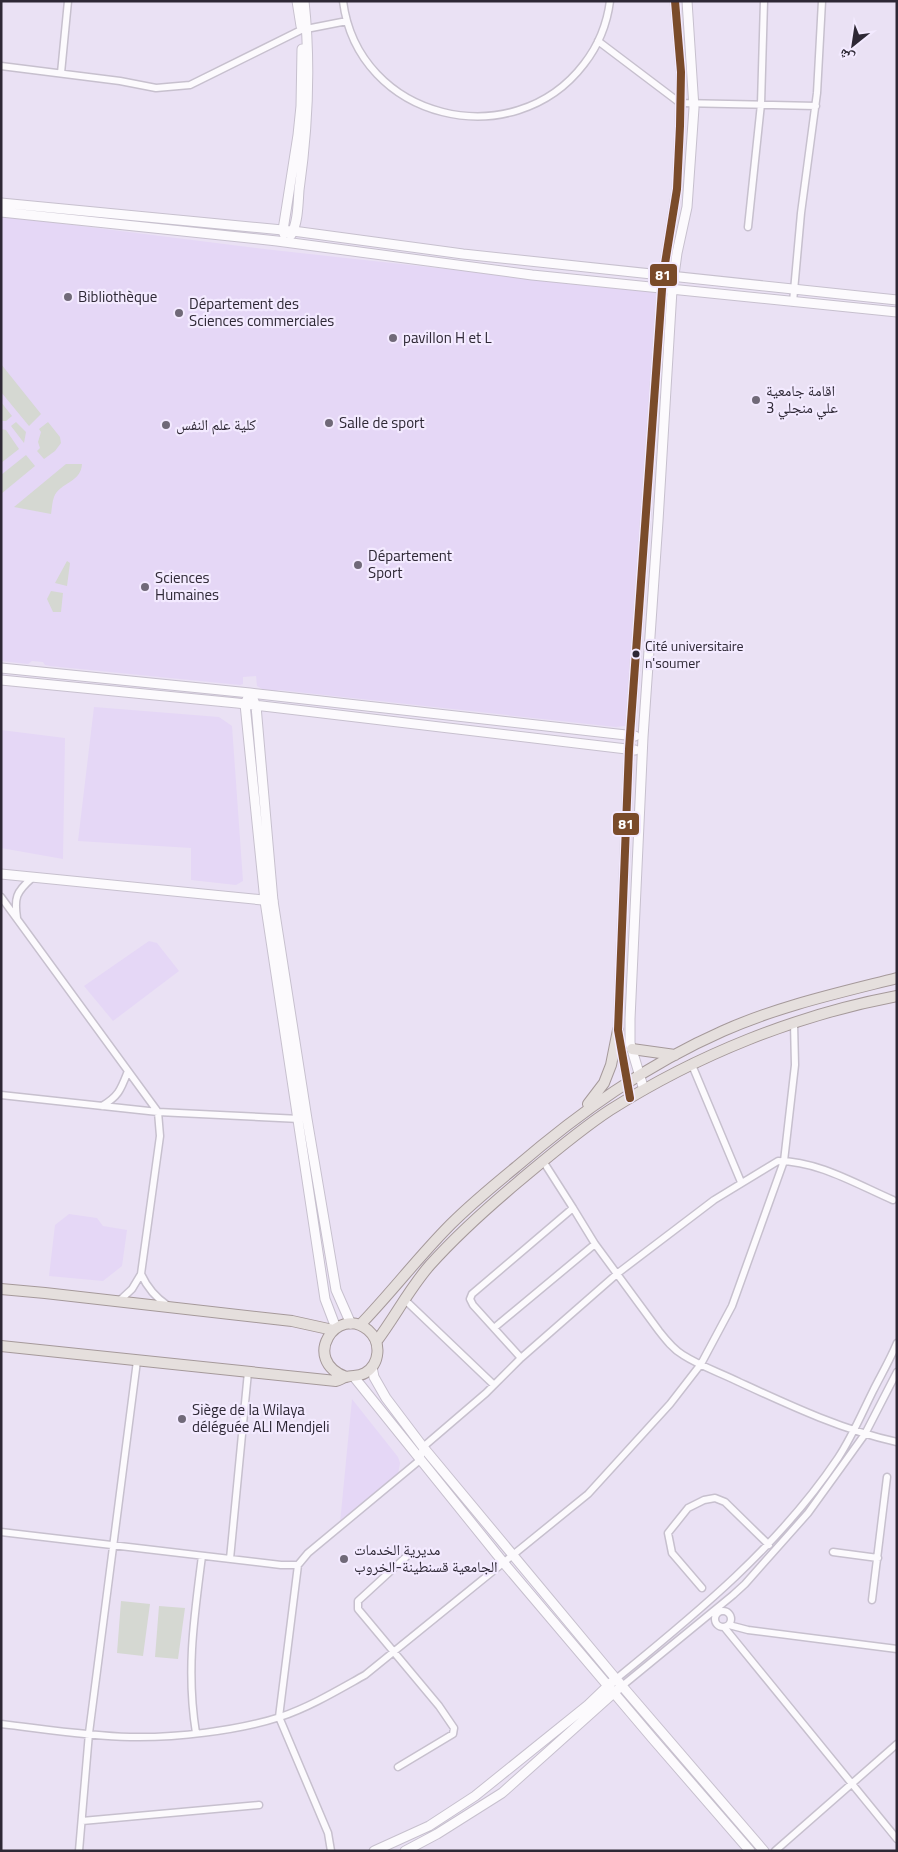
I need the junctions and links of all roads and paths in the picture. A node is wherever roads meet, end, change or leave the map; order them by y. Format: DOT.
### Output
graph roads {
  1 [pos="68,1"];
  2 [pos="297,1"];
  3 [pos="304,1"];
  4 [pos="343,1"];
  5 [pos="610,1"];
  6 [pos="675,1"];
  7 [pos="687,1"];
  8 [pos="764,1"];
  9 [pos="822,1"];
  10 [pos="347,21"];
  11 [pos="304,29"];
  12 [pos="598,41"];
  13 [pos="1,66"];
  14 [pos="61,73"];
  15 [pos="680,102"];
  16 [pos="694,102"];
  17 [pos="762,104"];
  18 [pos="816,106"];
  19 [pos="1,203"];
  20 [pos="1,212"];
  21 [pos="748,227"];
  22 [pos="283,230"];
  23 [pos="293,231"];
  24 [pos="287,242"];
  25 [pos="663,276"];
  26 [pos="673,277"];
  27 [pos="662,288"];
  28 [pos="672,290"];
  29 [pos="794,290"];
  30 [pos="897,300"];
  31 [pos="793,302"];
  32 [pos="897,312"];
  33 [pos="1,668"];
  34 [pos="1,680"];
  35 [pos="250,693"];
  36 [pos="246,704"];
  37 [pos="256,706"];
  38 [pos="630,736"];
  39 [pos="643,737"];
  40 [pos="629,749"];
  41 [pos="642,751"];
  42 [pos="1,874"];
  43 [pos="32,878"];
  44 [pos="623,888"];
  45 [pos="636,888"];
  46 [pos="1,897"];
  47 [pos="269,901"];
  48 [pos="17,920"];
  49 [pos="897,978"];
  50 [pos="897,996"];
  51 [pos="794,1023"];
  52 [pos="618,1030"];
  53 [pos="620,1046"];
  54 [pos="631,1046"];
  55 [pos="676,1055"];
  56 [pos="692,1065"];
  57 [pos="128,1071"];
  58 [pos="639,1074"];
  59 [pos="626,1082"];
  60 [pos="644,1090"];
  61 [pos="1,1095"];
  62 [pos="630,1098"];
  63 [pos="102,1106"];
  64 [pos="158,1112"];
  65 [pos="582,1112"];
  66 [pos="302,1119"];
  67 [pos="543,1161"];
  68 [pos="784,1161"];
  69 [pos="741,1182"];
  70 [pos="892,1200"];
  71 [pos="573,1208"];
  72 [pos="595,1244"];
  73 [pos="618,1273"];
  74 [pos="141,1274"];
  75 [pos="1,1289"];
  76 [pos="404,1299"];
  77 [pos="118,1302"];
  78 [pos="174,1309"];
  79 [pos="355,1324"];
  80 [pos="494,1328"];
  81 [pos="335,1329"];
  82 [pos="376,1342"];
  83 [pos="897,1343"];
  84 [pos="1,1346"];
  85 [pos="521,1358"];
  86 [pos="137,1361"];
  87 [pos="701,1364"];
  88 [pos="372,1367"];
  89 [pos="248,1372"];
  90 [pos="897,1372"];
  91 [pos="350,1377"];
  92 [pos="494,1385"];
  93 [pos="854,1430"];
  94 [pos="865,1434"];
  95 [pos="897,1442"];
  96 [pos="423,1447"];
  97 [pos="420,1460"];
  98 [pos="887,1478"];
  99 [pos="1,1532"];
  100 [pos="114,1545"];
  101 [pos="768,1545"];
  102 [pos="833,1552"];
  103 [pos="512,1555"];
  104 [pos="202,1556"];
  105 [pos="407,1556"];
  106 [pos="878,1558"];
  107 [pos="230,1560"];
  108 [pos="503,1562"];
  109 [pos="298,1564"];
  110 [pos="702,1588"];
  111 [pos="872,1600"];
  112 [pos="709,1602"];
  113 [pos="716,1611"];
  114 [pos="727,1626"];
  115 [pos="897,1649"];
  116 [pos="394,1652"];
  117 [pos="619,1682"];
  118 [pos="608,1686"];
  119 [pos="614,1694"];
  120 [pos="280,1717"];
  121 [pos="1,1724"];
  122 [pos="89,1733"];
  123 [pos="196,1734"];
  124 [pos="897,1744"];
  125 [pos="398,1767"];
  126 [pos="851,1784"];
  127 [pos="259,1805"];
  128 [pos="82,1821"];
  129 [pos="897,1839"];
  130 [pos="79,1851"];
  131 [pos="331,1851"];
  132 [pos="374,1851"];
  133 [pos="405,1851"];
  134 [pos="750,1851"];
  135 [pos="764,1851"];
  136 [pos="775,1851"];
  1 -- 14 [label="street"];
  2 -- 11 [label="main road"];
  3 -- 11 [label="main road"];
  4 -- 10 [label="street"];
  5 -- 12 [label="street"];
  6 -- 15 [label="main road"];
  7 -- 16 [label="main road"];
  8 -- 17 [label="street"];
  9 -- 18 [label="street"];
  10 -- 11 [label="street"];
  10 -- 12 [label="street"];
  11 -- 14 [label="street"];
  11 -- 22 [label="main road"];
  11 -- 23 [label="main road"];
  12 -- 15 [label="street"];
  13 -- 14 [label="street"];
  15 -- 16 [label="street"];
  15 -- 25 [label="main road"];
  16 -- 17 [label="street"];
  16 -- 26 [label="main road"];
  17 -- 18 [label="street"];
  17 -- 21 [label="street"];
  18 -- 29 [label="street"];
  19 -- 22 [label="main road"];
  20 -- 24 [label="main road"];
  22 -- 23 [label="main road"];
  22 -- 24 [label="main road"];
  23 -- 24 [label="main road"];
  23 -- 25 [label="main road"];
  24 -- 27 [label="main road"];
  25 -- 26 [label="main road"];
  25 -- 27 [label="main road"];
  26 -- 28 [label="main road"];
  26 -- 29 [label="main road"];
  27 -- 28 [label="main road"];
  27 -- 38 [label="main road"];
  28 -- 31 [label="main road"];
  28 -- 39 [label="main road"];
  29 -- 30 [label="main road"];
  29 -- 31 [label="street"];
  31 -- 32 [label="main road"];
  33 -- 35 [label="main road"];
  34 -- 36 [label="main road"];
  35 -- 36 [label="main road"];
  35 -- 37 [label="main road"];
  35 -- 38 [label="main road"];
  36 -- 37 [label="main road"];
  36 -- 47 [label="main road"];
  37 -- 40 [label="main road"];
  37 -- 47 [label="main road"];
  38 -- 39 [label="main road"];
  38 -- 40 [label="main road"];
  39 -- 41 [label="main road"];
  40 -- 41 [label="main road"];
  40 -- 44 [label="main road"];
  41 -- 45 [label="main road"];
  42 -- 43 [label="main road"];
  43 -- 47 [label="main road"];
  43 -- 48 [label="street"];
  44 -- 45 [label="main road"];
  44 -- 52 [label="main road"];
  45 -- 54 [label="main road"];
  46 -- 48 [label="street"];
  47 -- 66 [label="main road"];
  48 -- 57 [label="street"];
  49 -- 55 [label="main road"];
  50 -- 51 [label="main road"];
  51 -- 56 [label="main road"];
  51 -- 68 [label="street"];
  52 -- 53 [label="main road"];
  52 -- 65 [label="main road"];
  53 -- 54 [label="main road"];
  53 -- 59 [label="main road"];
  54 -- 55 [label="main road"];
  54 -- 58 [label="main road"];
  55 -- 58 [label="main road"];
  56 -- 60 [label="main road"];
  56 -- 69 [label="street"];
  57 -- 63 [label="street"];
  57 -- 64 [label="street"];
  58 -- 59 [label="main road"];
  58 -- 60 [label="main road"];
  59 -- 62 [label="main road"];
  59 -- 65 [label="main road"];
  60 -- 62 [label="main road"];
  61 -- 63 [label="street"];
  62 -- 67 [label="main road"];
  63 -- 64 [label="street"];
  64 -- 66 [label="street"];
  64 -- 74 [label="street"];
  65 -- 79 [label="main road"];
  66 -- 79 [label="main road"];
  66 -- 81 [label="main road"];
  67 -- 71 [label="street"];
  67 -- 76 [label="main road"];
  68 -- 69 [label="street"];
  68 -- 70 [label="street"];
  68 -- 87 [label="street"];
  69 -- 73 [label="street"];
  71 -- 72 [label="street"];
  71 -- 80 [label="street"];
  72 -- 73 [label="street"];
  72 -- 80 [label="street"];
  73 -- 85 [label="street"];
  73 -- 87 [label="street"];
  74 -- 77 [label="street"];
  74 -- 78 [label="street"];
  75 -- 77 [label="main road"];
  76 -- 82 [label="main road"];
  76 -- 92 [label="street"];
  77 -- 78 [label="main road"];
  78 -- 81 [label="main road"];
  79 -- 81 [label="main road"];
  79 -- 82 [label="main road"];
  80 -- 85 [label="street"];
  81 -- 91 [label="main road"];
  82 -- 88 [label="main road"];
  83 -- 93 [label="street"];
  84 -- 86 [label="main road"];
  85 -- 92 [label="street"];
  86 -- 89 [label="main road"];
  86 -- 100 [label="street"];
  87 -- 93 [label="street"];
  87 -- 103 [label="street"];
  88 -- 91 [label="main road"];
  88 -- 96 [label="main road"];
  89 -- 91 [label="main road"];
  89 -- 107 [label="street"];
  90 -- 94 [label="street"];
  91 -- 97 [label="main road"];
  92 -- 96 [label="street"];
  93 -- 94 [label="street"];
  93 -- 101 [label="street"];
  94 -- 95 [label="street"];
  94 -- 113 [label="street"];
  96 -- 97 [label="street"];
  96 -- 103 [label="main road"];
  97 -- 108 [label="main road"];
  97 -- 109 [label="street"];
  98 -- 106 [label="street"];
  99 -- 100 [label="street"];
  100 -- 104 [label="street"];
  100 -- 122 [label="street"];
  101 -- 110 [label="street"];
  101 -- 112 [label="street"];
  102 -- 106 [label="street"];
  103 -- 108 [label="street"];
  103 -- 117 [label="main road"];
  104 -- 107 [label="street"];
  104 -- 123 [label="street"];
  105 -- 116 [label="street"];
  106 -- 111 [label="street"];
  107 -- 109 [label="street"];
  108 -- 116 [label="street"];
  108 -- 118 [label="main road"];
  109 -- 120 [label="street"];
  112 -- 113 [label="street"];
  112 -- 117 [label="street"];
  113 -- 114 [label="street"];
  113 -- 114 [label="street"];
  113 -- 117 [label="street"];
  114 -- 115 [label="street"];
  114 -- 126 [label="street"];
  116 -- 120 [label="street"];
  116 -- 125 [label="street"];
  117 -- 118 [label="main road"];
  117 -- 119 [label="main road"];
  117 -- 135 [label="main road"];
  118 -- 119 [label="main road"];
  118 -- 132 [label="main road"];
  119 -- 133 [label="main road"];
  119 -- 134 [label="main road"];
  120 -- 123 [label="street"];
  120 -- 131 [label="street"];
  121 -- 122 [label="street"];
  122 -- 123 [label="street"];
  122 -- 128 [label="street"];
  124 -- 126 [label="street"];
  126 -- 129 [label="street"];
  126 -- 136 [label="street"];
  127 -- 128 [label="street"];
  128 -- 130 [label="street"];
}
